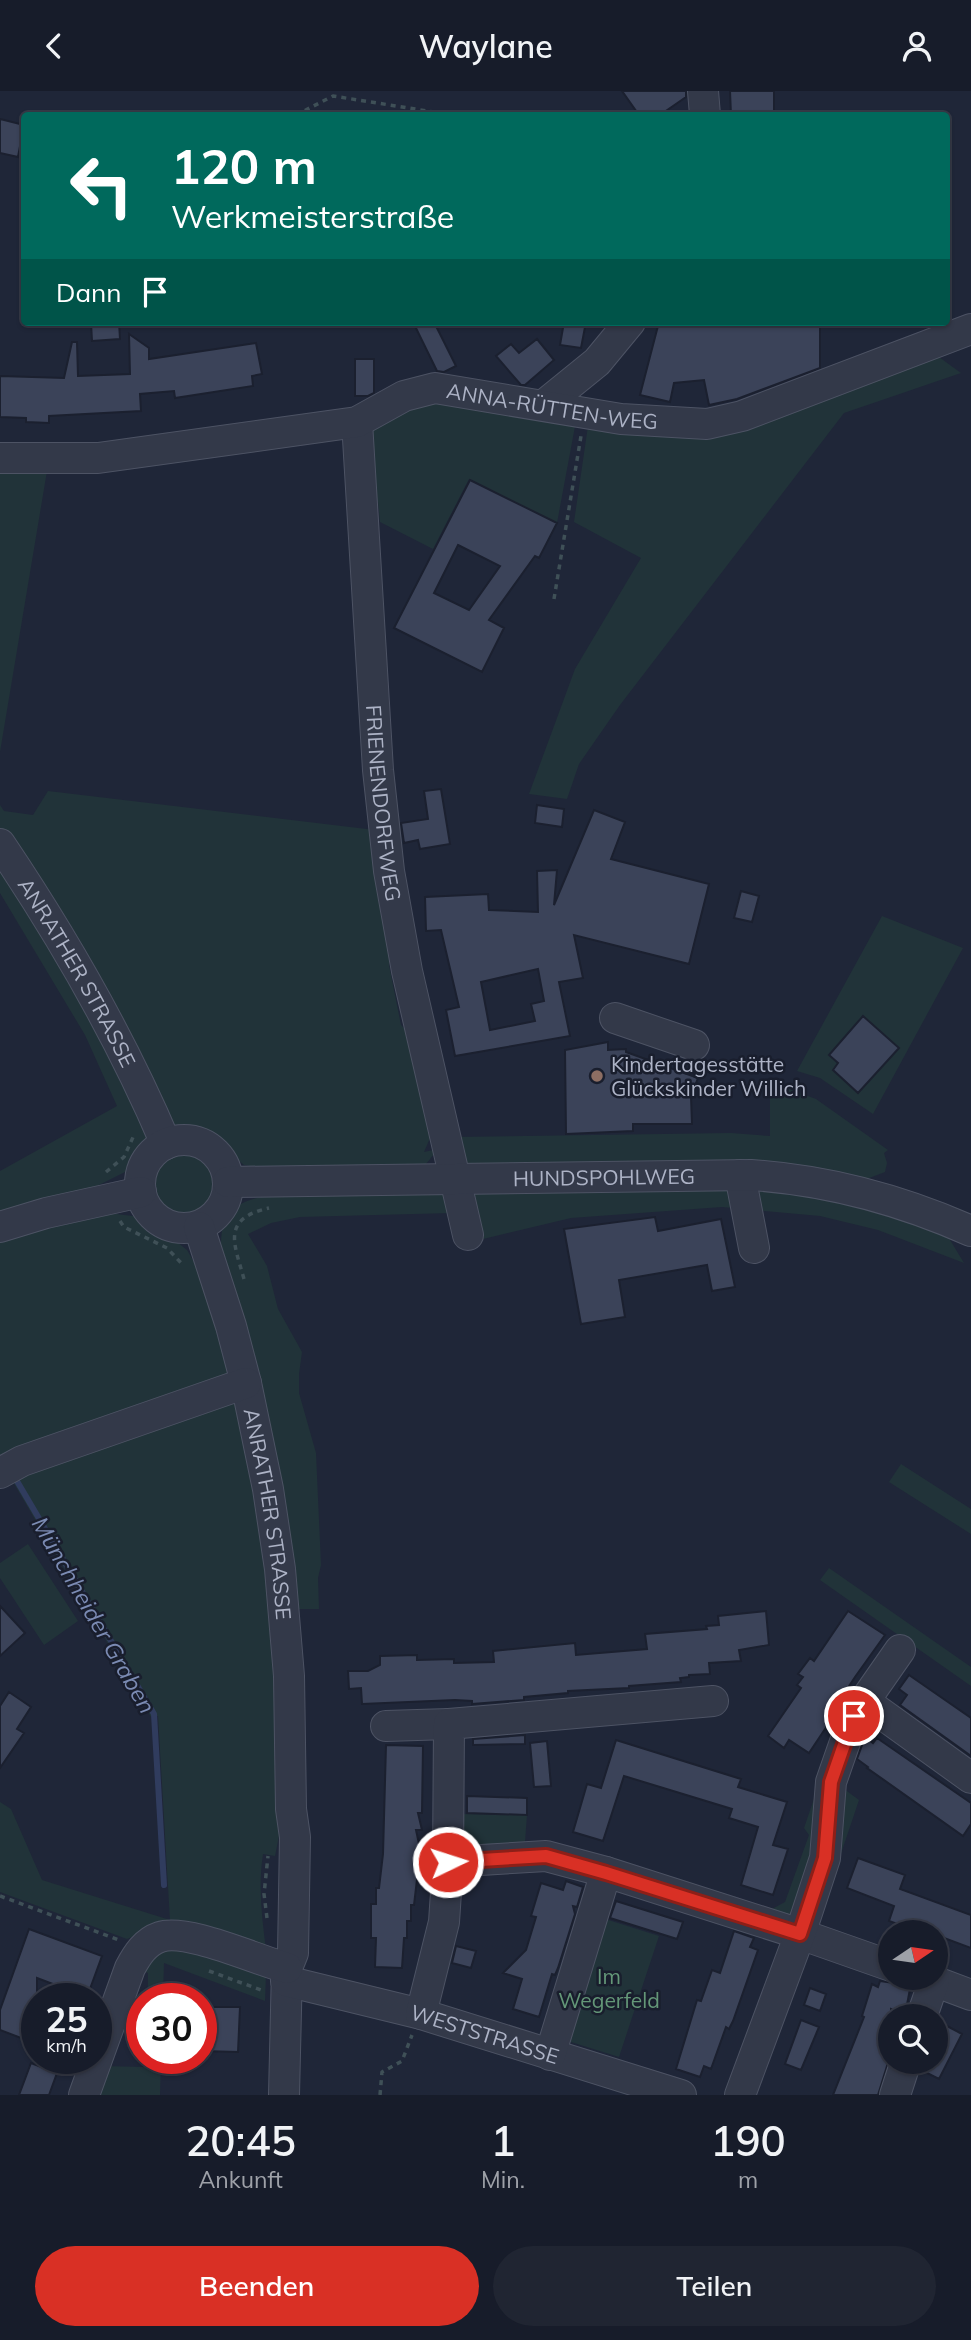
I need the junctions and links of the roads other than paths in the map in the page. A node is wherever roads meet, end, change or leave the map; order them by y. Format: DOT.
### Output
graph roads {
  1 [pos="703,91"];
  2 [pos="705,112"];
  3 [pos="628,326"];
  4 [pos="971,329"];
  5 [pos="544,405"];
  6 [pos="357,422"];
  7 [pos="0,458"];
  8 [pos="0,843"];
  9 [pos="615,1018"];
  10 [pos="694,1045"];
  11 [pos="166,1144"];
  12 [pos="740,1175"];
  13 [pos="454,1178"];
  14 [pos="228,1182"];
  15 [pos="127,1194"];
  16 [pos="0,1227"];
  17 [pos="199,1227"];
  18 [pos="971,1231"];
  19 [pos="468,1235"];
  20 [pos="754,1248"];
  21 [pos="246,1383"];
  22 [pos="0,1473"];
  23 [pos="900,1650"];
  24 [pos="713,1701"];
  25 [pos="864,1701"];
  26 [pos="449,1724"];
  27 [pos="386,1726"];
  28 [pos="971,1778"];
  29 [pos="448,1862"];
  30 [pos="606,1873"];
  31 [pos="800,1934"];
  32 [pos="878,1961"];
  33 [pos="287,1974"];
  34 [pos="948,1986"];
  35 [pos="971,1995"];
  36 [pos="421,2014"];
  37 [pos="550,2055"];
  38 [pos="902,2074"];
  39 [pos="84,2095"];
  40 [pos="284,2095"];
  41 [pos="681,2095"];
  42 [pos="740,2095"];
  43 [pos="895,2095"];
  1 -- 2 [label="street"];
  3 -- 5 [label="street"];
  4 -- 5 [label="street, ANNA-RÜTTEN-WEG"];
  5 -- 6 [label="street, ANNA-RÜTTEN-WEG"];
  6 -- 7 [label="street, ANNA-RÜTTEN-WEG"];
  6 -- 13 [label="street, FRIENENDORFWEG"];
  8 -- 11 [label="street, ANRATHER STRASSE"];
  9 -- 10 [label="street"];
  11 -- 14 [label="street"];
  11 -- 15 [label="street"];
  12 -- 13 [label="street, HUNDSPOHLWEG"];
  12 -- 18 [label="street, HUNDSPOHLWEG"];
  12 -- 20 [label="street"];
  13 -- 14 [label="street, HUNDSPOHLWEG"];
  13 -- 19 [label="street, FRIENENDORFWEG"];
  14 -- 17 [label="street"];
  15 -- 16 [label="street"];
  15 -- 17 [label="street"];
  17 -- 21 [label="street, ANRATHER STRASSE"];
  21 -- 22 [label="street"];
  21 -- 33 [label="street, ANRATHER STRASSE"];
  23 -- 25 [label="street"];
  24 -- 26 [label="street"];
  25 -- 28 [label="street"];
  25 -- 31 [label="street"];
  26 -- 27 [label="street"];
  26 -- 29 [label="street"];
  29 -- 30 [label="street"];
  29 -- 36 [label="street"];
  30 -- 31 [label="street"];
  30 -- 37 [label="street"];
  31 -- 32 [label="street"];
  31 -- 42 [label="street"];
  33 -- 36 [label="street, WESTSTRASSE"];
  33 -- 39 [label="street, WESTSTRASSE"];
  33 -- 40 [label="street, ANRATHER STRASSE"];
  34 -- 35 [label="street"];
  36 -- 37 [label="street, WESTSTRASSE"];
  37 -- 41 [label="street, WESTSTRASSE"];
  38 -- 43 [label="street"];
}
